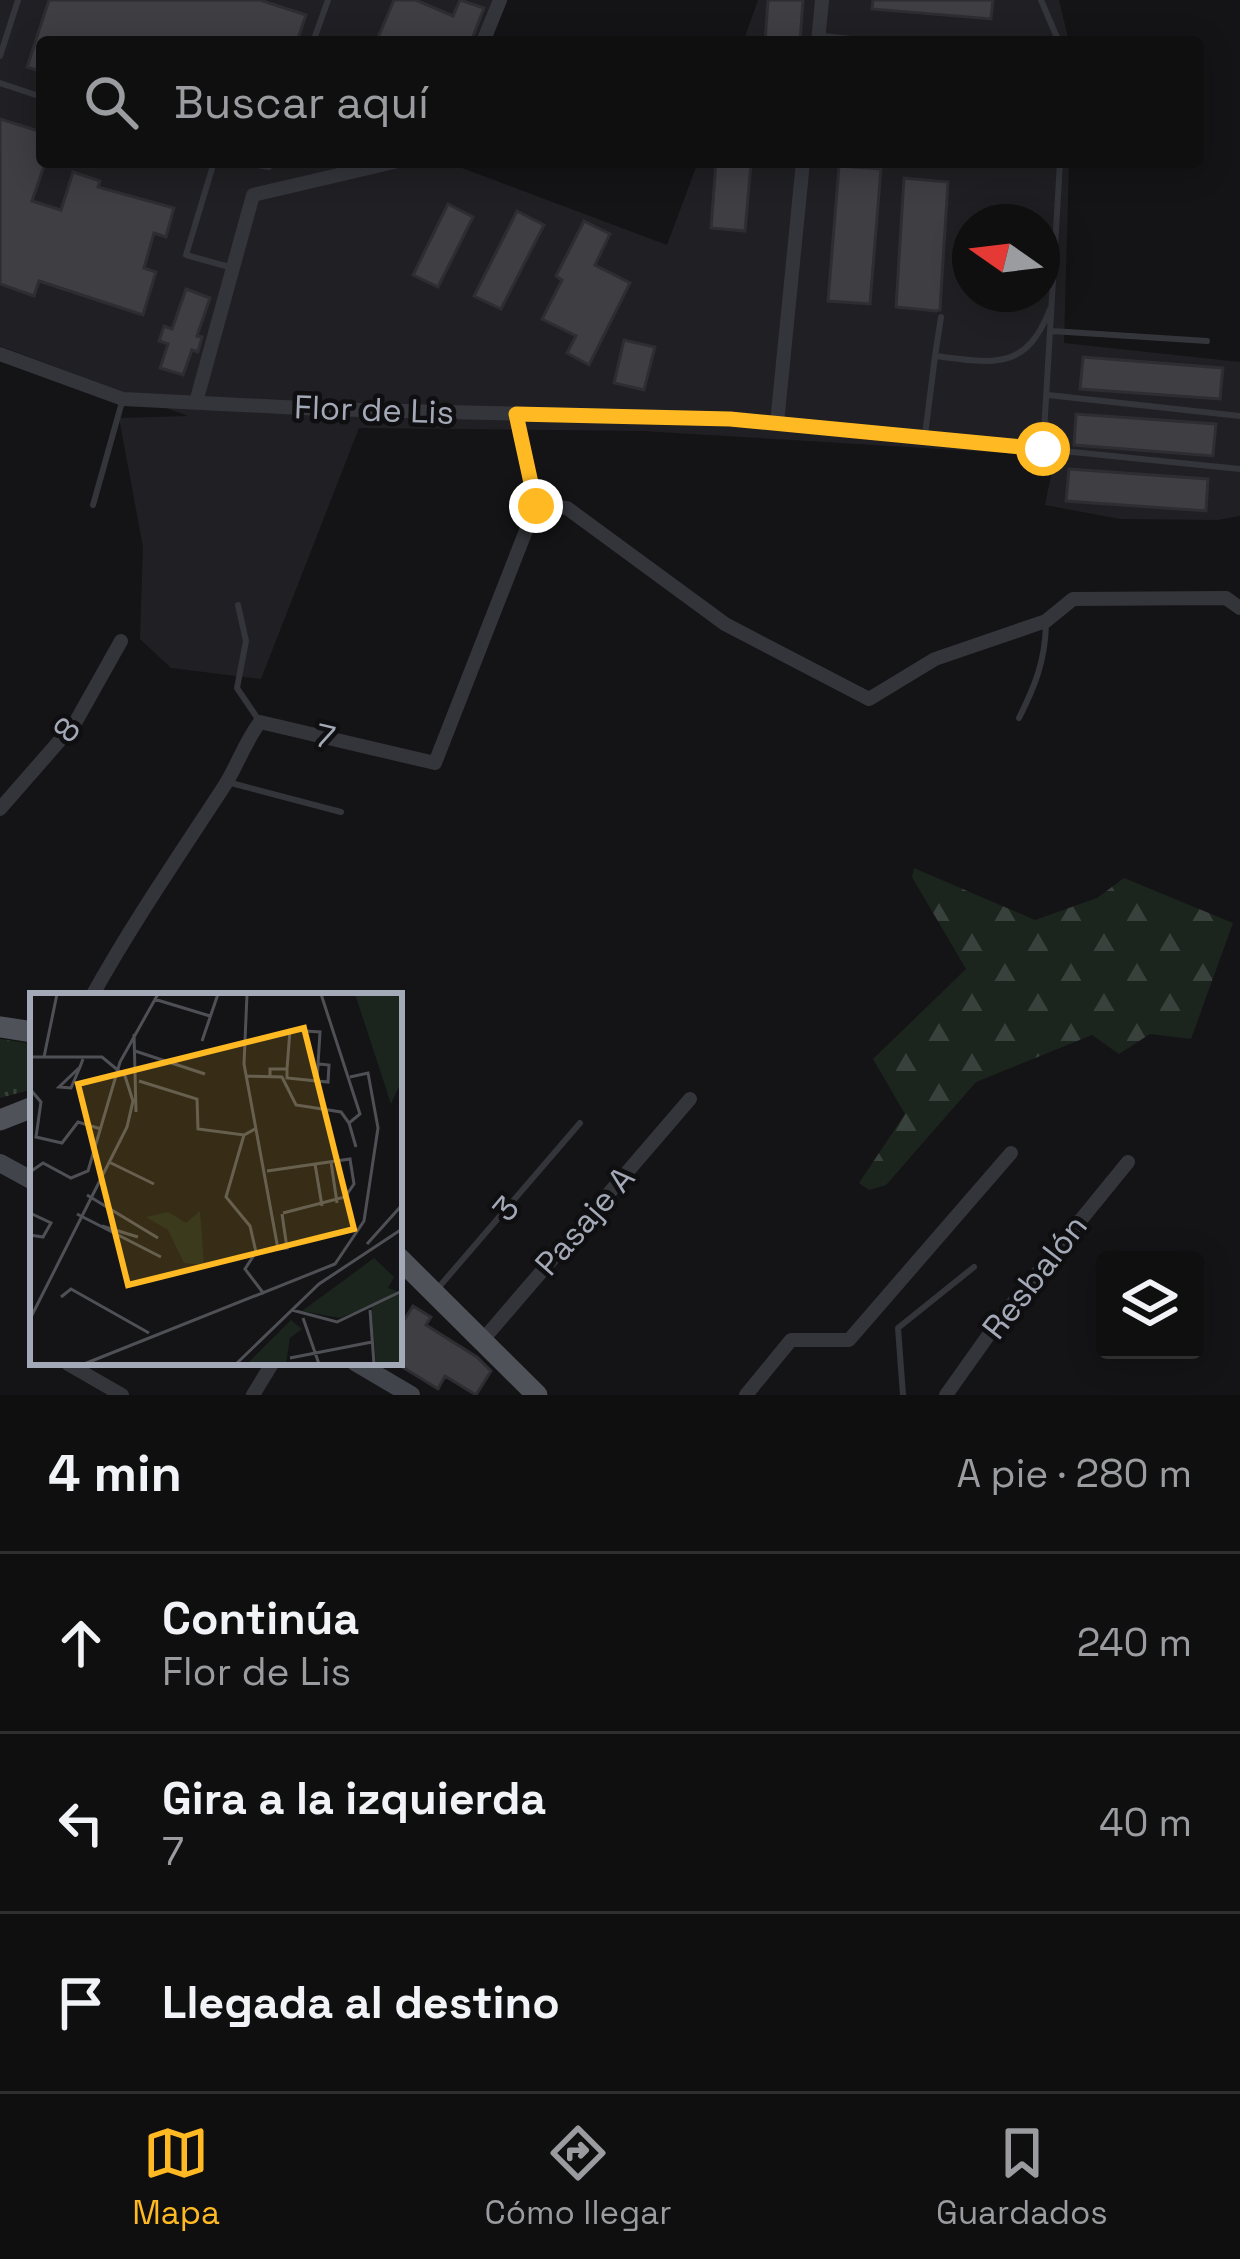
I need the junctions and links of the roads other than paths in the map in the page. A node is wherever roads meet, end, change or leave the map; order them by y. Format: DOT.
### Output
graph roads {
  1 [pos="18,0"];
  2 [pos="328,0"];
  3 [pos="500,0"];
  4 [pos="822,0"];
  5 [pos="1041,0"];
  6 [pos="315,36"];
  7 [pos="485,36"];
  8 [pos="818,36"];
  9 [pos="1056,36"];
  10 [pos="0,56"];
  11 [pos="0,83"];
  12 [pos="36,96"];
  13 [pos="212,168"];
  14 [pos="369,168"];
  15 [pos="802,168"];
  16 [pos="1060,168"];
  17 [pos="1058,204"];
  18 [pos="233,268"];
  19 [pos="1049,312"];
  20 [pos="1053,312"];
  21 [pos="941,317"];
  22 [pos="1052,331"];
  23 [pos="1207,341"];
  24 [pos="0,354"];
  25 [pos="935,356"];
  26 [pos="1048,395"];
  27 [pos="123,399"];
  28 [pos="196,402"];
  29 [pos="516,414"];
  30 [pos="1240,416"];
  31 [pos="777,423"];
  32 [pos="925,436"];
  33 [pos="1043,449"];
  34 [pos="1240,469"];
  35 [pos="93,505"];
  36 [pos="536,506"];
  37 [pos="238,605"];
  38 [pos="1240,608"];
  39 [pos="1046,621"];
  40 [pos="121,641"];
  41 [pos="1019,718"];
  42 [pos="260,722"];
  43 [pos="227,782"];
  44 [pos="0,809"];
  45 [pos="341,812"];
  46 [pos="94,993"];
  47 [pos="0,1027"];
  48 [pos="30,1032"];
  49 [pos="690,1100"];
  50 [pos="30,1109"];
  51 [pos="0,1120"];
  52 [pos="580,1123"];
  53 [pos="1011,1154"];
  54 [pos="1128,1162"];
  55 [pos="0,1163"];
  56 [pos="30,1179"];
  57 [pos="402,1261"];
  58 [pos="974,1268"];
  59 [pos="433,1295"];
  60 [pos="481,1342"];
  61 [pos="70,1365"];
  62 [pos="271,1365"];
  63 [pos="360,1365"];
  64 [pos="122,1395"];
  65 [pos="253,1395"];
  66 [pos="411,1395"];
  67 [pos="537,1395"];
  68 [pos="746,1395"];
  69 [pos="903,1395"];
  70 [pos="946,1395"];
  1 -- 10 [label="lane"];
  2 -- 6 [label="lane"];
  3 -- 7 [label="street"];
  4 -- 8 [label="street"];
  5 -- 9 [label="lane"];
  11 -- 12 [label="lane"];
  13 -- 18 [label="lane"];
  14 -- 18 [label="street"];
  15 -- 31 [label="street"];
  16 -- 17 [label="lane"];
  18 -- 28 [label="street"];
  19 -- 25 [label="lane"];
  20 -- 22 [label="lane"];
  21 -- 25 [label="lane"];
  22 -- 23 [label="lane"];
  22 -- 26 [label="lane"];
  24 -- 27 [label="street, Flor de Lis"];
  25 -- 32 [label="lane"];
  26 -- 30 [label="lane"];
  26 -- 33 [label="lane"];
  27 -- 28 [label="street, Flor de Lis"];
  27 -- 35 [label="lane"];
  28 -- 29 [label="street, Flor de Lis"];
  29 -- 31 [label="street, Flor de Lis"];
  29 -- 36 [label="street"];
  31 -- 32 [label="street, Flor de Lis"];
  32 -- 33 [label="street, Flor de Lis"];
  33 -- 34 [label="lane"];
  36 -- 39 [label="street"];
  36 -- 42 [label="street, 7"];
  37 -- 42 [label="lane"];
  38 -- 39 [label="street"];
  39 -- 41 [label="lane"];
  40 -- 44 [label="street, 8"];
  42 -- 43 [label="street"];
  43 -- 45 [label="lane"];
  43 -- 46 [label="street"];
  47 -- 48 [label="main road"];
  49 -- 60 [label="street, Pasaje A"];
  50 -- 51 [label="main road"];
  52 -- 59 [label="lane, 3"];
  53 -- 68 [label="street"];
  54 -- 70 [label="street, Resbalón"];
  55 -- 56 [label="main road"];
  57 -- 59 [label="main road"];
  58 -- 69 [label="lane, Resbalón"];
  59 -- 60 [label="main road"];
  60 -- 67 [label="main road"];
  61 -- 64 [label="street"];
  62 -- 65 [label="street"];
  63 -- 66 [label="main road"];
}
